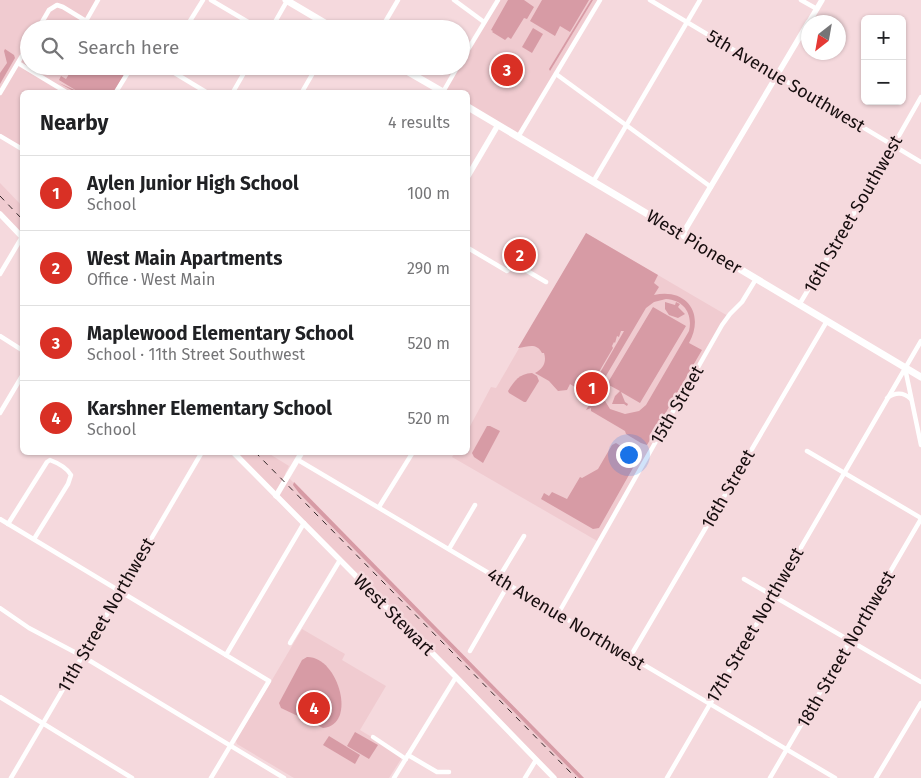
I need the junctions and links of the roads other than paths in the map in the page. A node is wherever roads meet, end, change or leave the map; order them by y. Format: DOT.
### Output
graph roads {
  1 [pos="98,0"];
  2 [pos="203,0"];
  3 [pos="212,0"];
  4 [pos="287,0"];
  5 [pos="398,0"];
  6 [pos="454,0"];
  7 [pos="498,0"];
  8 [pos="600,0"];
  9 [pos="650,0"];
  10 [pos="700,0"];
  11 [pos="801,0"];
  12 [pos="822,0"];
  13 [pos="817,9"];
  14 [pos="814,15"];
  15 [pos="43,20"];
  16 [pos="84,20"];
  17 [pos="87,20"];
  18 [pos="191,20"];
  19 [pos="245,20"];
  20 [pos="276,20"];
  21 [pos="320,20"];
  22 [pos="386,20"];
  23 [pos="484,22"];
  24 [pos="687,22"];
  25 [pos="801,36"];
  26 [pos="470,46"];
  27 [pos="20,60"];
  28 [pos="18,63"];
  29 [pos="556,74"];
  30 [pos="38,75"];
  31 [pos="126,75"];
  32 [pos="178,75"];
  33 [pos="243,75"];
  34 [pos="311,75"];
  35 [pos="414,75"];
  36 [pos="453,75"];
  37 [pos="777,76"];
  38 [pos="63,90"];
  39 [pos="117,90"];
  40 [pos="203,90"];
  41 [pos="234,90"];
  42 [pos="303,90"];
  43 [pos="440,90"];
  44 [pos="444,90"];
  45 [pos="0,93"];
  46 [pos="921,97"];
  47 [pos="470,108"];
  48 [pos="498,125"];
  49 [pos="626,125"];
  50 [pos="0,136"];
  51 [pos="518,137"];
  52 [pos="893,146"];
  53 [pos="20,148"];
  54 [pos="921,162"];
  55 [pos="470,173"];
  56 [pos="593,182"];
  57 [pos="711,187"];
  58 [pos="0,214"];
  59 [pos="20,235"];
  60 [pos="682,236"];
  61 [pos="20,240"];
  62 [pos="470,249"];
  63 [pos="0,274"];
  64 [pos="756,279"];
  65 [pos="546,282"];
  66 [pos="799,305"];
  67 [pos="827,321"];
  68 [pos="0,336"];
  69 [pos="921,341"];
  70 [pos="20,349"];
  71 [pos="905,368"];
  72 [pos="921,377"];
  73 [pos="20,379"];
  74 [pos="886,399"];
  75 [pos="911,399"];
  76 [pos="0,413"];
  77 [pos="921,445"];
  78 [pos="807,451"];
  79 [pos="200,455"];
  80 [pos="236,455"];
  81 [pos="300,455"];
  82 [pos="410,455"];
  83 [pos="298,460"];
  84 [pos="844,472"];
  85 [pos="276,496"];
  86 [pos="475,505"];
  87 [pos="379,507"];
  88 [pos="921,518"];
  89 [pos="0,519"];
  90 [pos="304,523"];
  91 [pos="8,524"];
  92 [pos="524,536"];
  93 [pos="34,539"];
  94 [pos="449,548"];
  95 [pos="340,560"];
  96 [pos="498,579"];
  97 [pos="744,579"];
  98 [pos="508,585"];
  99 [pos="120,592"];
  100 [pos="773,595"];
  101 [pos="0,608"];
  102 [pos="558,614"];
  103 [pos="851,641"];
  104 [pos="290,643"];
  105 [pos="470,651"];
  106 [pos="226,655"];
  107 [pos="82,656"];
  108 [pos="630,657"];
  109 [pos="456,677"];
  110 [pos="921,682"];
  111 [pos="0,697"];
  112 [pos="921,703"];
  113 [pos="709,704"];
  114 [pos="43,723"];
  115 [pos="373,737"];
  116 [pos="230,746"];
  117 [pos="787,750"];
  118 [pos="407,757"];
  119 [pos="536,760"];
  120 [pos="449,772"];
  121 [pos="11,778"];
  122 [pos="132,778"];
  123 [pos="211,778"];
  124 [pos="284,778"];
  125 [pos="394,778"];
  126 [pos="525,778"];
  127 [pos="554,778"];
  128 [pos="667,778"];
  129 [pos="770,778"];
  130 [pos="835,778"];
  131 [pos="876,778"];
  1 -- 17 [label="street"];
  2 -- 18 [label="street"];
  3 -- 19 [label="street"];
  4 -- 20 [label="street"];
  4 -- 21 [label="main road"];
  5 -- 22 [label="street"];
  6 -- 23 [label="street"];
  7 -- 23 [label="street"];
  8 -- 29 [label="street"];
  9 -- 24 [label="street, 5th Avenue Southwest"];
  10 -- 24 [label="street"];
  11 -- 13 [label="street"];
  12 -- 13 [label="street"];
  13 -- 14 [label="street"];
  15 -- 16 [label="street"];
  23 -- 26 [label="street"];
  24 -- 37 [label="street, 5th Avenue Southwest"];
  24 -- 49 [label="street"];
  25 -- 37 [label="street"];
  27 -- 28 [label="street"];
  28 -- 45 [label="street"];
  29 -- 49 [label="street"];
  29 -- 51 [label="street"];
  30 -- 38 [label="street"];
  31 -- 39 [label="street"];
  32 -- 40 [label="street"];
  33 -- 41 [label="street"];
  34 -- 42 [label="street"];
  35 -- 43 [label="main road"];
  36 -- 44 [label="street"];
  37 -- 52 [label="street, 5th Avenue Southwest"];
  37 -- 57 [label="street"];
  46 -- 52 [label="street, 16th Street Southwest"];
  47 -- 48 [label="main road, West Pioneer"];
  48 -- 51 [label="main road, West Pioneer"];
  48 -- 55 [label="street"];
  49 -- 56 [label="street"];
  49 -- 57 [label="street"];
  50 -- 53 [label="street"];
  51 -- 56 [label="main road, West Pioneer"];
  52 -- 54 [label="street, 5th Avenue Southwest"];
  52 -- 66 [label="street, 16th Street Southwest"];
  56 -- 60 [label="main road, West Pioneer"];
  57 -- 60 [label="street"];
  58 -- 59 [label="street"];
  60 -- 64 [label="main road, West Pioneer"];
  61 -- 63 [label="street"];
  62 -- 65 [label="street"];
  64 -- 66 [label="main road, West Pioneer"];
  64 -- 102 [label="street, 15th Street"];
  66 -- 67 [label="main road, West Pioneer"];
  67 -- 71 [label="main road, West Pioneer"];
  67 -- 108 [label="street, 16th Street"];
  68 -- 70 [label="street"];
  69 -- 71 [label="street, 17th Street Northwest"];
  71 -- 72 [label="main road, West Pioneer"];
  71 -- 74 [label="street, 17th Street Northwest"];
  71 -- 75 [label="street"];
  73 -- 76 [label="street"];
  74 -- 75 [label="street"];
  74 -- 84 [label="street, 17th Street Northwest"];
  75 -- 77 [label="street"];
  78 -- 84 [label="street"];
  79 -- 99 [label="street, 11th Street Northwest"];
  80 -- 85 [label="street, West Stewart"];
  81 -- 83 [label="street"];
  82 -- 87 [label="street"];
  83 -- 85 [label="street"];
  83 -- 87 [label="street, 4th Avenue Northwest"];
  84 -- 88 [label="street"];
  84 -- 100 [label="street, 17th Street Northwest"];
  85 -- 90 [label="street, West Stewart"];
  86 -- 94 [label="street"];
  87 -- 94 [label="street, 4th Avenue Northwest"];
  88 -- 103 [label="street, 18th Street Northwest"];
  89 -- 91 [label="street"];
  90 -- 95 [label="street, West Stewart"];
  90 -- 106 [label="street"];
  91 -- 93 [label="street"];
  91 -- 93 [label="street"];
  92 -- 96 [label="street"];
  93 -- 99 [label="street"];
  94 -- 96 [label="street, 4th Avenue Northwest"];
  95 -- 104 [label="street"];
  95 -- 109 [label="street, West Stewart"];
  96 -- 98 [label="street, 4th Avenue Northwest"];
  97 -- 100 [label="street"];
  98 -- 102 [label="street, 4th Avenue Northwest"];
  98 -- 105 [label="street"];
  99 -- 106 [label="street"];
  99 -- 107 [label="street, 11th Street Northwest"];
  100 -- 103 [label="street"];
  100 -- 113 [label="street, 17th Street Northwest"];
  101 -- 107 [label="street"];
  102 -- 108 [label="street, 4th Avenue Northwest"];
  103 -- 110 [label="street"];
  103 -- 117 [label="street, 18th Street Northwest"];
  106 -- 116 [label="street"];
  107 -- 114 [label="street, 11th Street Northwest"];
  107 -- 116 [label="street"];
  108 -- 113 [label="street, 4th Avenue Northwest"];
  109 -- 118 [label="street"];
  109 -- 119 [label="street, West Stewart"];
  111 -- 114 [label="street"];
  112 -- 131 [label="street"];
  113 -- 117 [label="street, 4th Avenue Northwest"];
  113 -- 128 [label="street, 17th Street Northwest"];
  114 -- 121 [label="street, 11th Street Northwest"];
  114 -- 122 [label="street"];
  115 -- 118 [label="street"];
  116 -- 123 [label="street"];
  116 -- 124 [label="street"];
  117 -- 129 [label="street, 18th Street Northwest"];
  117 -- 130 [label="street, 4th Avenue Northwest"];
  118 -- 120 [label="street"];
  118 -- 125 [label="street"];
  119 -- 126 [label="street"];
  119 -- 127 [label="street, West Stewart"];
}
